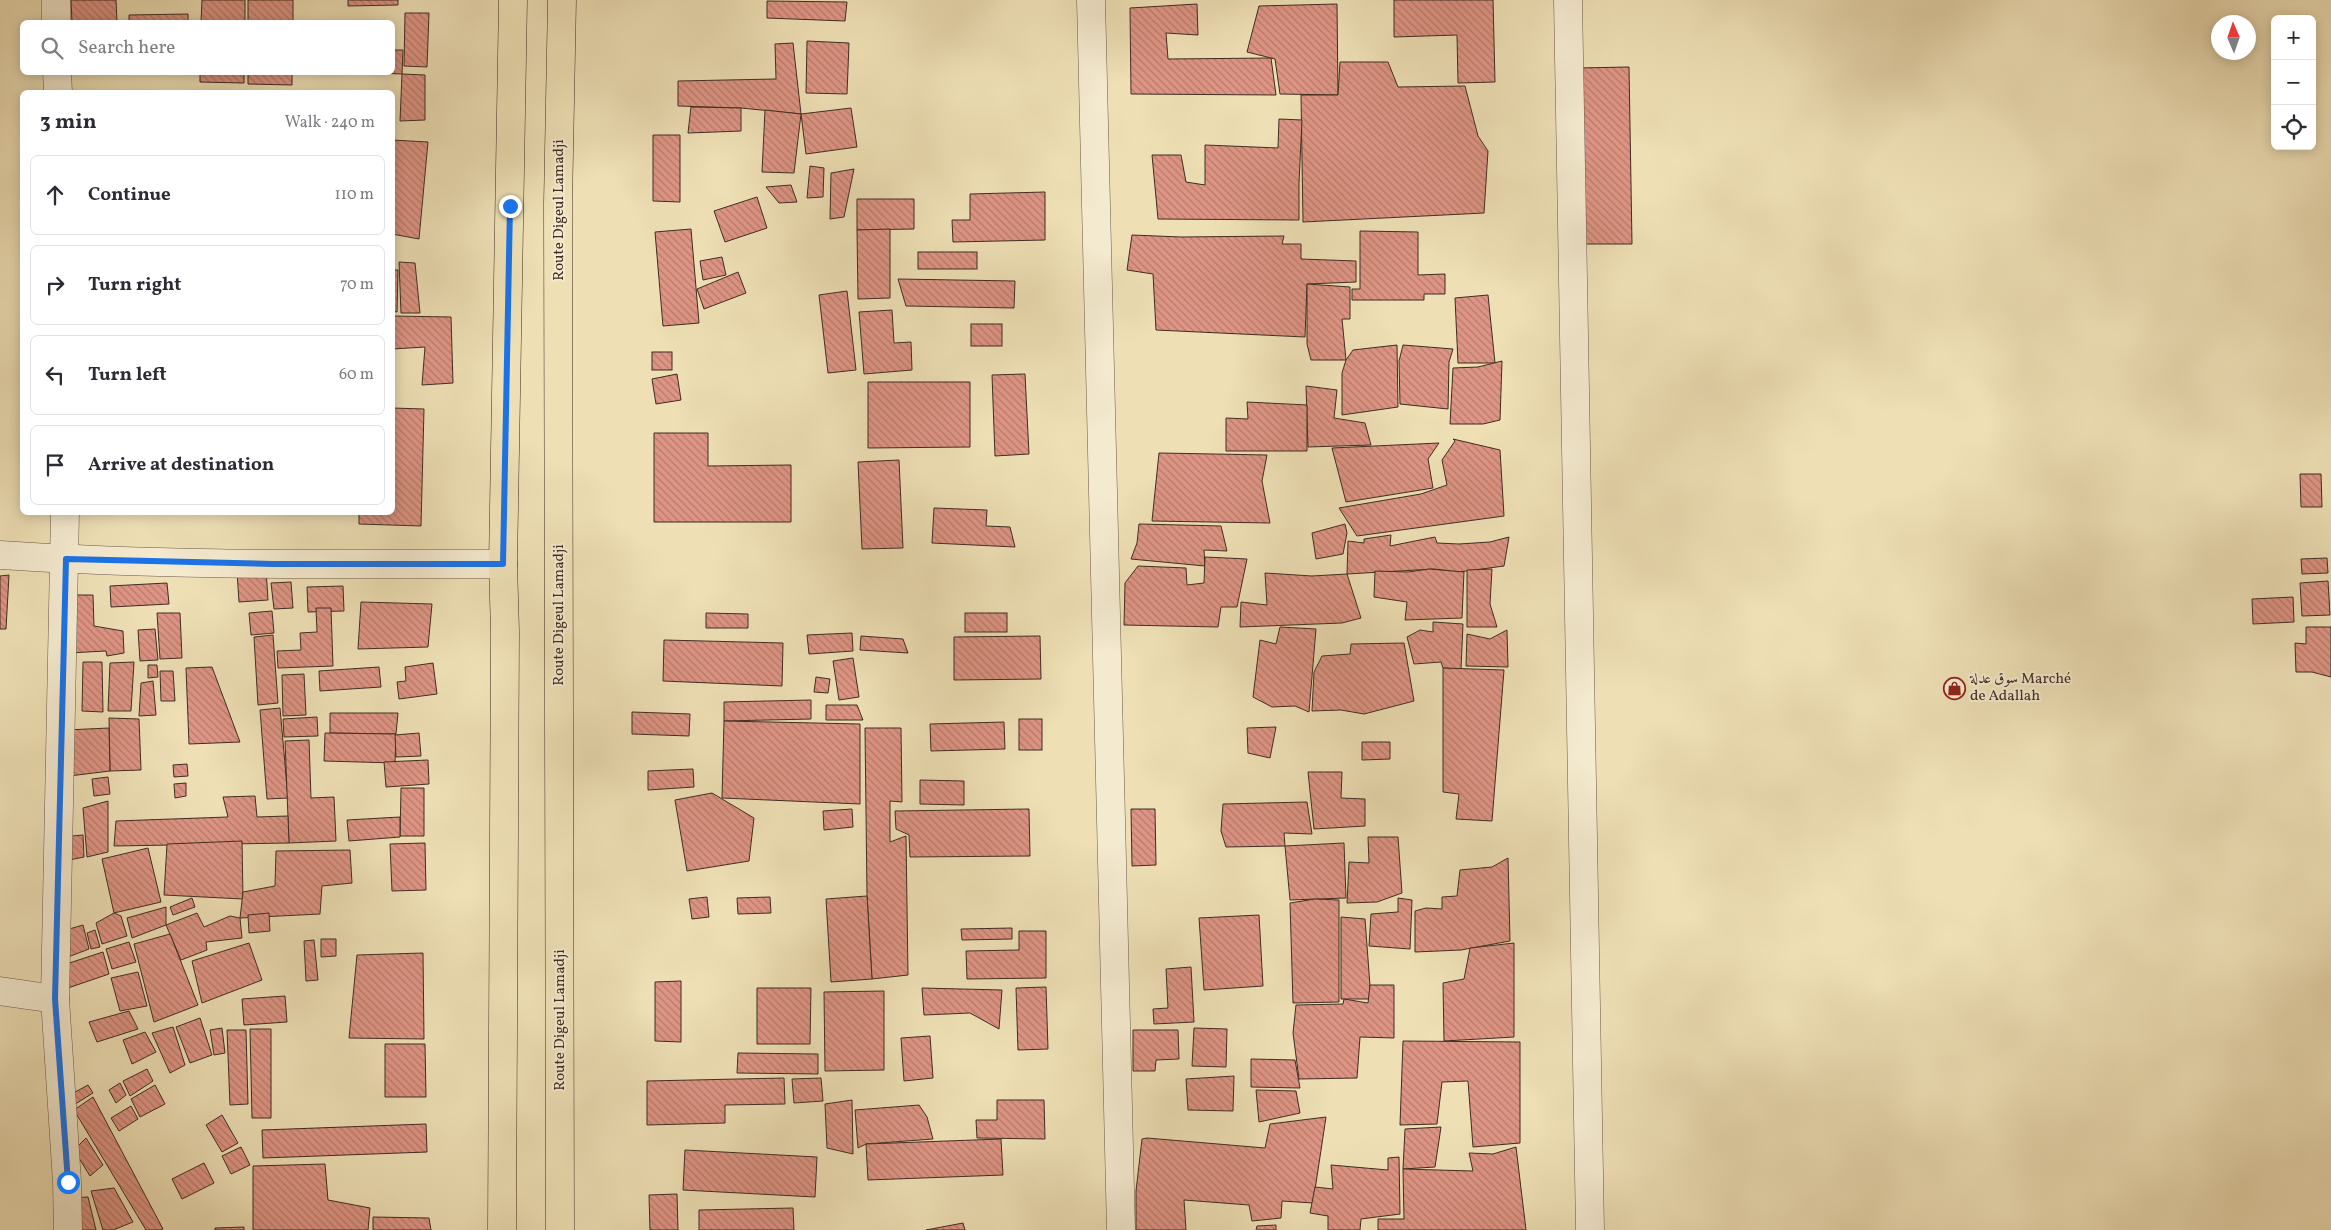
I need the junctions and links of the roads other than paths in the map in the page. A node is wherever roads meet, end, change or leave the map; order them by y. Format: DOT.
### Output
graph roads {
  1 [pos="56,0"];
  2 [pos="513,0"];
  3 [pos="562,0"];
  4 [pos="1091,0"];
  5 [pos="1568,0"];
  6 [pos="56,20"];
  7 [pos="57,75"];
  8 [pos="58,90"];
  9 [pos="65,515"];
  10 [pos="0,555"];
  11 [pos="66,559"];
  12 [pos="503,564"];
  13 [pos="0,991"];
  14 [pos="55,999"];
  15 [pos="68,1230"];
  16 [pos="502,1230"];
  17 [pos="560,1230"];
  18 [pos="1121,1230"];
  19 [pos="1590,1230"];
  1 -- 6 [label="street"];
  2 -- 12 [label="main road"];
  3 -- 17 [label="main road, Route Digeul Lamadji"];
  4 -- 18 [label="street"];
  5 -- 19 [label="street"];
  7 -- 8 [label="street"];
  9 -- 11 [label="street"];
  10 -- 11 [label="street"];
  11 -- 12 [label="street"];
  11 -- 14 [label="street"];
  12 -- 16 [label="main road"];
  13 -- 14 [label="street"];
  14 -- 15 [label="street"];
}
